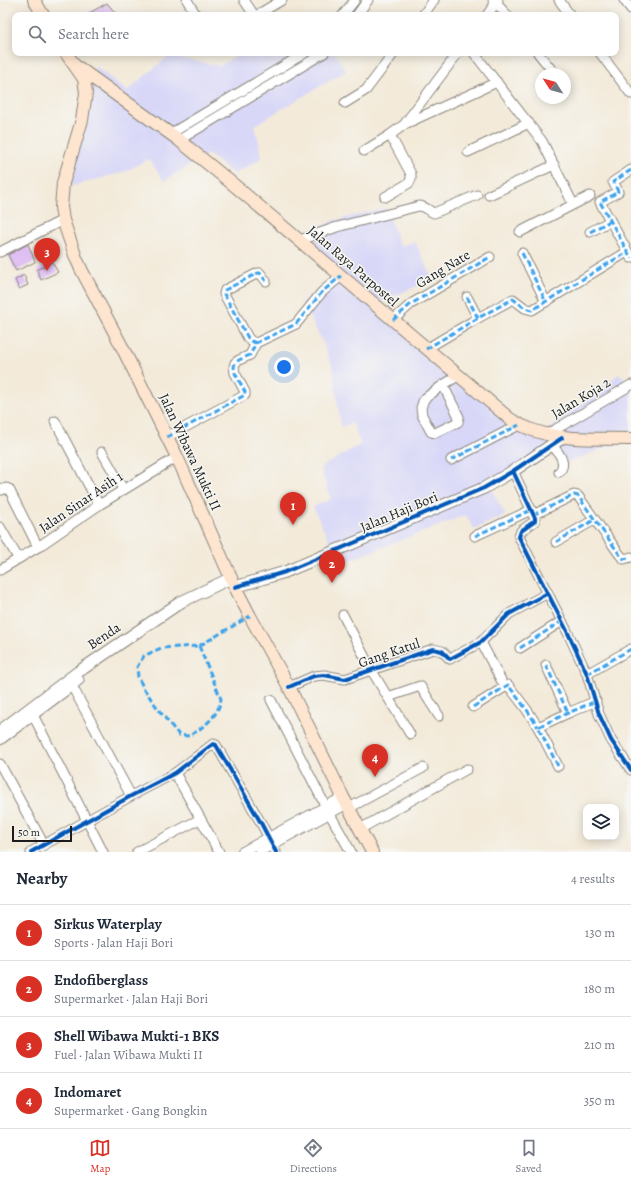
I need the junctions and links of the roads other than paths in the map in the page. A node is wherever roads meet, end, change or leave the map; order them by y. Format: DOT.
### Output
graph roads {
  1 [pos="34,0"];
  2 [pos="187,0"];
  3 [pos="244,0"];
  4 [pos="282,0"];
  5 [pos="355,0"];
  6 [pos="368,0"];
  7 [pos="434,0"];
  8 [pos="559,0"];
  9 [pos="624,0"];
  10 [pos="496,1"];
  11 [pos="631,9"];
  12 [pos="41,12"];
  13 [pos="194,12"];
  14 [pos="252,12"];
  15 [pos="262,12"];
  16 [pos="345,12"];
  17 [pos="358,12"];
  18 [pos="425,12"];
  19 [pos="489,12"];
  20 [pos="505,12"];
  21 [pos="568,12"];
  22 [pos="68,56"];
  23 [pos="301,56"];
  24 [pos="315,56"];
  25 [pos="392,56"];
  26 [pos="456,56"];
  27 [pos="476,56"];
  28 [pos="540,56"];
  29 [pos="602,56"];
  30 [pos="75,64"];
  31 [pos="550,68"];
  32 [pos="497,82"];
  33 [pos="631,94"];
  34 [pos="244,96"];
  35 [pos="345,103"];
  36 [pos="529,123"];
  37 [pos="405,124"];
  38 [pos="390,135"];
  39 [pos="174,137"];
  40 [pos="364,151"];
  41 [pos="468,152"];
  42 [pos="554,165"];
  43 [pos="631,170"];
  44 [pos="477,194"];
  45 [pos="489,195"];
  46 [pos="590,196"];
  47 [pos="385,197"];
  48 [pos="573,204"];
  49 [pos="63,220"];
  50 [pos="610,221"];
  51 [pos="520,232"];
  52 [pos="590,232"];
  53 [pos="300,240"];
  54 [pos="0,252"];
  55 [pos="522,253"];
  56 [pos="629,255"];
  57 [pos="490,257"];
  58 [pos="341,276"];
  59 [pos="266,281"];
  60 [pos="467,298"];
  61 [pos="546,302"];
  62 [pos="478,318"];
  63 [pos="393,320"];
  64 [pos="256,343"];
  65 [pos="426,349"];
  66 [pos="458,376"];
  67 [pos="443,385"];
  68 [pos="631,385"];
  69 [pos="55,421"];
  70 [pos="519,425"];
  71 [pos="167,437"];
  72 [pos="631,439"];
  73 [pos="549,440"];
  74 [pos="102,452"];
  75 [pos="177,457"];
  76 [pos="451,460"];
  77 [pos="513,471"];
  78 [pos="559,472"];
  79 [pos="0,488"];
  80 [pos="123,490"];
  81 [pos="99,505"];
  82 [pos="532,512"];
  83 [pos="594,520"];
  84 [pos="0,526"];
  85 [pos="476,536"];
  86 [pos="556,542"];
  87 [pos="38,547"];
  88 [pos="631,557"];
  89 [pos="18,558"];
  90 [pos="0,570"];
  91 [pos="233,582"];
  92 [pos="548,594"];
  93 [pos="343,615"];
  94 [pos="562,621"];
  95 [pos="480,642"];
  96 [pos="520,648"];
  97 [pos="631,649"];
  98 [pos="546,664"];
  99 [pos="372,671"];
  100 [pos="587,674"];
  101 [pos="79,680"];
  102 [pos="501,680"];
  103 [pos="72,686"];
  104 [pos="289,687"];
  105 [pos="388,697"];
  106 [pos="271,700"];
  107 [pos="596,701"];
  108 [pos="473,707"];
  109 [pos="568,712"];
  110 [pos="33,715"];
  111 [pos="439,716"];
  112 [pos="538,727"];
  113 [pos="0,731"];
  114 [pos="410,734"];
  115 [pos="0,740"];
  116 [pos="0,764"];
  117 [pos="558,766"];
  118 [pos="423,768"];
  119 [pos="467,769"];
  120 [pos="631,770"];
  121 [pos="175,773"];
  122 [pos="131,796"];
  123 [pos="346,803"];
  124 [pos="328,810"];
  125 [pos="200,819"];
  126 [pos="86,821"];
  127 [pos="360,829"];
  128 [pos="44,844"];
  129 [pos="272,845"];
  130 [pos="31,852"];
  131 [pos="103,852"];
  132 [pos="137,852"];
  133 [pos="218,852"];
  134 [pos="242,852"];
  135 [pos="259,852"];
  136 [pos="351,852"];
  137 [pos="372,852"];
  1 -- 12 [label="main road"];
  2 -- 13 [label="street"];
  3 -- 14 [label="street"];
  4 -- 15 [label="street"];
  5 -- 16 [label="street"];
  6 -- 17 [label="street"];
  7 -- 18 [label="street"];
  8 -- 21 [label="street"];
  9 -- 11 [label="street"];
  10 -- 19 [label="street"];
  10 -- 20 [label="street"];
  22 -- 30 [label="main road, Jalan Wibawa Mukti II"];
  23 -- 34 [label="street"];
  24 -- 34 [label="street"];
  25 -- 35 [label="street"];
  26 -- 37 [label="street"];
  27 -- 32 [label="street"];
  28 -- 31 [label="street"];
  29 -- 33 [label="street"];
  30 -- 39 [label="main road, Jalan Raya Parpostel"];
  30 -- 49 [label="main road, Jalan Wibawa Mukti II"];
  32 -- 36 [label="street"];
  32 -- 37 [label="street"];
  34 -- 39 [label="street"];
  36 -- 41 [label="street"];
  36 -- 42 [label="street"];
  37 -- 38 [label="street"];
  38 -- 40 [label="street"];
  38 -- 47 [label="street"];
  39 -- 53 [label="main road, Jalan Raya Parpostel"];
  42 -- 45 [label="street"];
  42 -- 48 [label="street"];
  43 -- 50 [label="street"];
  44 -- 53 [label="street"];
  46 -- 48 [label="street"];
  48 -- 51 [label="street"];
  49 -- 54 [label="street"];
  49 -- 71 [label="main road, Jalan Wibawa Mukti II"];
  50 -- 52 [label="street"];
  50 -- 56 [label="street"];
  53 -- 58 [label="main road, Jalan Raya Parpostel"];
  55 -- 61 [label="street"];
  56 -- 61 [label="street"];
  57 -- 63 [label="street, Gang Nate"];
  58 -- 63 [label="main road, Jalan Raya Parpostel"];
  58 -- 64 [label="street"];
  59 -- 64 [label="street"];
  60 -- 62 [label="street"];
  61 -- 62 [label="street"];
  62 -- 65 [label="street"];
  63 -- 65 [label="main road, Jalan Raya Parpostel"];
  64 -- 71 [label="street"];
  65 -- 66 [label="main road, Jalan Raya Parpostel"];
  66 -- 67 [label="street"];
  66 -- 70 [label="main road, Jalan Raya Parpostel"];
  67 -- 67 [label="street"];
  68 -- 73 [label="street, Jalan Koja 2"];
  69 -- 81 [label="street"];
  70 -- 73 [label="main road, Jalan Raya Parpostel"];
  70 -- 76 [label="street"];
  71 -- 75 [label="main road, Jalan Wibawa Mukti II"];
  72 -- 73 [label="main road, Jalan Raya Parpostel"];
  73 -- 77 [label="street, Jalan Haji Bori"];
  73 -- 78 [label="street"];
  74 -- 80 [label="street"];
  75 -- 80 [label="street, Jalan Sinar Asih 1"];
  75 -- 91 [label="main road, Jalan Wibawa Mukti II"];
  77 -- 82 [label="street"];
  77 -- 91 [label="street, Jalan Haji Bori"];
  79 -- 87 [label="street"];
  80 -- 81 [label="street, Jalan Sinar Asih 1"];
  81 -- 87 [label="street, Jalan Sinar Asih 1"];
  82 -- 83 [label="street"];
  82 -- 85 [label="street"];
  82 -- 92 [label="street"];
  83 -- 86 [label="street"];
  83 -- 88 [label="street"];
  84 -- 89 [label="street"];
  87 -- 89 [label="street, Jalan Sinar Asih 1"];
  89 -- 90 [label="street, Jalan Sinar Asih 1"];
  91 -- 104 [label="main road, Jalan Wibawa Mukti II"];
  91 -- 113 [label="street, Benda"];
  92 -- 94 [label="street"];
  92 -- 95 [label="street, Gang Katul"];
  93 -- 99 [label="street"];
  94 -- 96 [label="street"];
  94 -- 100 [label="street"];
  95 -- 99 [label="street, Gang Katul"];
  95 -- 102 [label="street"];
  97 -- 100 [label="street"];
  98 -- 109 [label="street"];
  99 -- 104 [label="street, Gang Katul"];
  99 -- 105 [label="street"];
  100 -- 107 [label="street"];
  101 -- 103 [label="street"];
  103 -- 110 [label="street"];
  103 -- 122 [label="street"];
  104 -- 123 [label="main road, Jalan Wibawa Mukti II"];
  105 -- 111 [label="street"];
  105 -- 114 [label="street"];
  106 -- 124 [label="street"];
  107 -- 109 [label="street"];
  107 -- 120 [label="street"];
  108 -- 112 [label="street"];
  109 -- 112 [label="street"];
  110 -- 115 [label="street"];
  110 -- 126 [label="street"];
  112 -- 117 [label="street"];
  116 -- 128 [label="street"];
  118 -- 123 [label="street"];
  119 -- 127 [label="street"];
  121 -- 122 [label="street"];
  121 -- 125 [label="street"];
  121 -- 129 [label="street"];
  122 -- 126 [label="street"];
  123 -- 124 [label="street"];
  123 -- 127 [label="main road, Jalan Wibawa Mukti II"];
  124 -- 129 [label="street"];
  124 -- 136 [label="street"];
  125 -- 132 [label="street"];
  125 -- 133 [label="street"];
  126 -- 128 [label="street"];
  126 -- 131 [label="street"];
  127 -- 137 [label="main road, Jalan Wibawa Mukti II"];
  128 -- 130 [label="street"];
  129 -- 134 [label="street"];
  129 -- 135 [label="street"];
}
